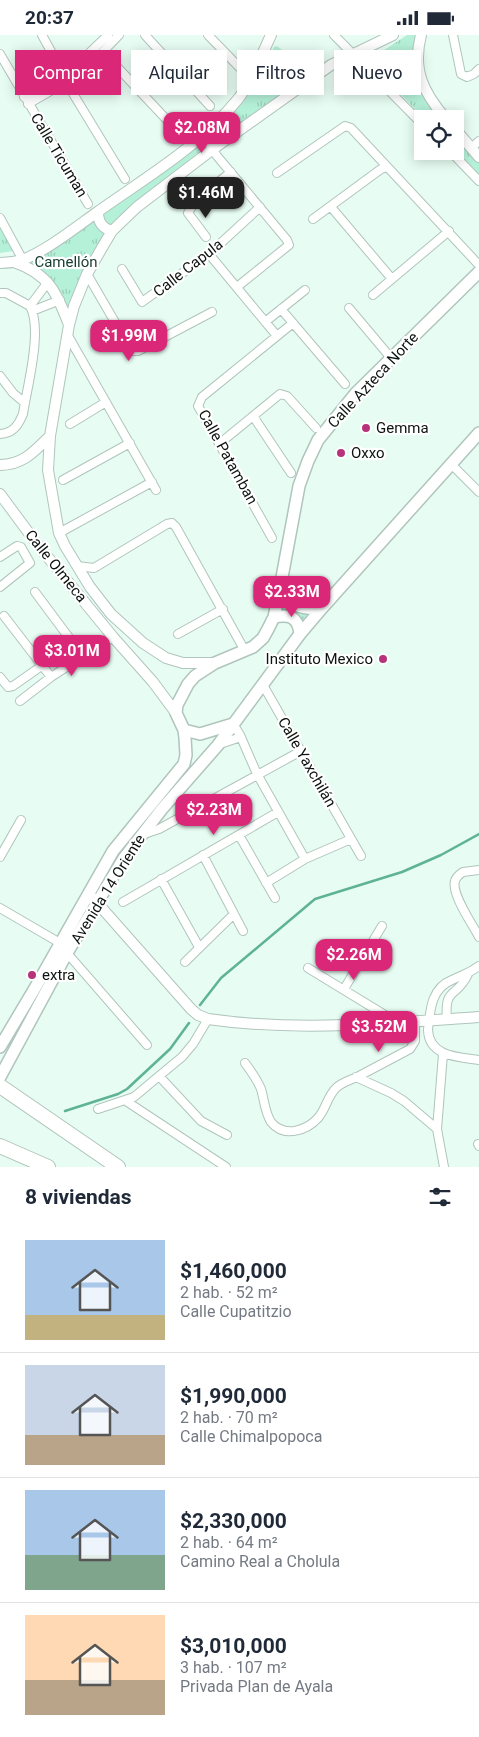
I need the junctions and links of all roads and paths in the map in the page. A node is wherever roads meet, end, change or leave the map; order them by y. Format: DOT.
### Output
graph roads {
  1 [pos="108,35"];
  2 [pos="120,35"];
  3 [pos="145,35"];
  4 [pos="208,35"];
  5 [pos="272,35"];
  6 [pos="334,35"];
  7 [pos="393,35"];
  8 [pos="421,35"];
  9 [pos="453,35"];
  10 [pos="43,36"];
  11 [pos="50,50"];
  12 [pos="92,50"];
  13 [pos="105,50"];
  14 [pos="348,50"];
  15 [pos="361,50"];
  16 [pos="0,54"];
  17 [pos="334,63"];
  18 [pos="237,65"];
  19 [pos="479,69"];
  20 [pos="121,70"];
  21 [pos="35,95"];
  22 [pos="75,95"];
  23 [pos="393,95"];
  24 [pos="26,100"];
  25 [pos="210,106"];
  26 [pos="439,110"];
  27 [pos="414,116"];
  28 [pos="203,135"];
  29 [pos="183,137"];
  30 [pos="464,140"];
  31 [pos="479,141"];
  32 [pos="471,148"];
  33 [pos="213,149"];
  34 [pos="479,157"];
  35 [pos="459,160"];
  36 [pos="387,167"];
  37 [pos="232,172"];
  38 [pos="277,173"];
  39 [pos="125,179"];
  40 [pos="479,181"];
  41 [pos="184,185"];
  42 [pos="128,191"];
  43 [pos="196,200"];
  44 [pos="88,204"];
  45 [pos="137,207"];
  46 [pos="260,207"];
  47 [pos="330,207"];
  48 [pos="98,211"];
  49 [pos="0,218"];
  50 [pos="313,219"];
  51 [pos="112,231"];
  52 [pos="448,231"];
  53 [pos="206,237"];
  54 [pos="209,254"];
  55 [pos="21,262"];
  56 [pos="0,263"];
  57 [pos="479,265"];
  58 [pos="122,269"];
  59 [pos="479,272"];
  60 [pos="87,274"];
  61 [pos="392,279"];
  62 [pos="48,282"];
  63 [pos="237,287"];
  64 [pos="305,290"];
  65 [pos="0,293"];
  66 [pos="373,295"];
  67 [pos="60,300"];
  68 [pos="31,308"];
  69 [pos="349,308"];
  70 [pos="281,309"];
  71 [pos="212,312"];
  72 [pos="265,322"];
  73 [pos="293,323"];
  74 [pos="68,329"];
  75 [pos="277,336"];
  76 [pos="391,358"];
  77 [pos="0,376"];
  78 [pos="345,384"];
  79 [pos="106,401"];
  80 [pos="25,403"];
  81 [pos="252,417"];
  82 [pos="70,424"];
  83 [pos="316,428"];
  84 [pos="479,433"];
  85 [pos="0,434"];
  86 [pos="50,436"];
  87 [pos="130,443"];
  88 [pos="219,444"];
  89 [pos="451,464"];
  90 [pos="0,465"];
  91 [pos="291,473"];
  92 [pos="63,480"];
  93 [pos="152,482"];
  94 [pos="156,490"];
  95 [pos="479,492"];
  96 [pos="0,494"];
  97 [pos="59,533"];
  98 [pos="272,538"];
  99 [pos="37,544"];
  100 [pos="25,553"];
  101 [pos="0,557"];
  102 [pos="77,566"];
  103 [pos="0,587"];
  104 [pos="280,588"];
  105 [pos="35,592"];
  106 [pos="322,608"];
  107 [pos="223,609"];
  108 [pos="4,616"];
  109 [pos="274,617"];
  110 [pos="178,634"];
  111 [pos="300,634"];
  112 [pos="113,637"];
  113 [pos="246,651"];
  114 [pos="215,663"];
  115 [pos="42,665"];
  116 [pos="0,677"];
  117 [pos="51,677"];
  118 [pos="263,685"];
  119 [pos="20,701"];
  120 [pos="176,713"];
  121 [pos="233,724"];
  122 [pos="184,730"];
  123 [pos="241,737"];
  124 [pos="218,745"];
  125 [pos="301,751"];
  126 [pos="258,774"];
  127 [pos="158,805"];
  128 [pos="278,812"];
  129 [pos="21,820"];
  130 [pos="239,835"];
  131 [pos="141,836"];
  132 [pos="0,837"];
  133 [pos="352,839"];
  134 [pos="8,842"];
  135 [pos="203,855"];
  136 [pos="361,856"];
  137 [pos="0,857"];
  138 [pos="305,859"];
  139 [pos="479,870"];
  140 [pos="161,879"];
  141 [pos="266,883"];
  142 [pos="89,893"];
  143 [pos="275,898"];
  144 [pos="123,902"];
  145 [pos="97,903"];
  146 [pos="0,908"];
  147 [pos="234,914"];
  148 [pos="382,926"];
  149 [pos="243,931"];
  150 [pos="479,937"];
  151 [pos="60,943"];
  152 [pos="199,947"];
  153 [pos="68,953"];
  154 [pos="184,962"];
  155 [pos="479,966"];
  156 [pos="308,967"];
  157 [pos="468,974"];
  158 [pos="344,989"];
  159 [pos="40,991"];
  160 [pos="479,1017"];
  161 [pos="208,1019"];
  162 [pos="447,1019"];
  163 [pos="429,1021"];
  164 [pos="415,1022"];
  165 [pos="398,1023"];
  166 [pos="0,1045"];
  167 [pos="147,1045"];
  168 [pos="443,1054"];
  169 [pos="479,1060"];
  170 [pos="245,1063"];
  171 [pos="159,1076"];
  172 [pos="0,1077"];
  173 [pos="356,1077"];
  174 [pos="0,1087"];
  175 [pos="126,1101"];
  176 [pos="98,1109"];
  177 [pos="437,1129"];
  178 [pos="227,1135"];
  179 [pos="0,1146"];
  180 [pos="48,1167"];
  181 [pos="118,1167"];
  182 [pos="226,1167"];
  183 [pos="444,1167"];
  1 -- 12 [label="street"];
  2 -- 13 [label="street"];
  3 -- 25 [label="street"];
  4 -- 18 [label="street"];
  5 -- 28 [label="street"];
  6 -- 14 [label="street"];
  7 -- 15 [label="street"];
  8 -- 26 [label="street"];
  9 -- 19 [label="street"];
  10 -- 11 [label="street"];
  16 -- 24 [label="street, Calle Ticuman"];
  17 -- 33 [label="street"];
  20 -- 29 [label="street"];
  21 -- 24 [label="street"];
  22 -- 39 [label="street"];
  23 -- 27 [label="street"];
  24 -- 44 [label="street, Calle Ticuman"];
  28 -- 33 [label="street"];
  28 -- 42 [label="street"];
  30 -- 32 [label="street"];
  31 -- 32 [label="street"];
  32 -- 34 [label="street"];
  33 -- 37 [label="street"];
  33 -- 45 [label="street"];
  35 -- 40 [label="street"];
  36 -- 38 [label="street"];
  36 -- 47 [label="street"];
  36 -- 52 [label="street"];
  37 -- 43 [label="street"];
  37 -- 46 [label="street"];
  41 -- 43 [label="street"];
  42 -- 45 [label="street"];
  42 -- 48 [label="street"];
  43 -- 53 [label="street"];
  45 -- 51 [label="street"];
  46 -- 54 [label="street, Calle Capula"];
  46 -- 63 [label="street"];
  47 -- 50 [label="street"];
  47 -- 61 [label="street"];
  48 -- 51 [label="street"];
  48 -- 55 [label="street"];
  49 -- 55 [label="street"];
  51 -- 60 [label="street"];
  52 -- 57 [label="street"];
  52 -- 61 [label="street"];
  54 -- 58 [label="street, Calle Capula"];
  54 -- 63 [label="street"];
  55 -- 56 [label="street"];
  55 -- 62 [label="street"];
  59 -- 76 [label="main road, Calle Azteca Norte"];
  60 -- 71 [label="street"];
  60 -- 74 [label="street"];
  61 -- 66 [label="street"];
  62 -- 67 [label="street"];
  62 -- 68 [label="street"];
  63 -- 72 [label="street"];
  64 -- 70 [label="street"];
  65 -- 68 [label="street"];
  67 -- 68 [label="street"];
  67 -- 74 [label="street"];
  68 -- 80 [label="street"];
  69 -- 76 [label="street"];
  70 -- 72 [label="street"];
  70 -- 73 [label="street"];
  72 -- 75 [label="street"];
  73 -- 75 [label="street"];
  73 -- 78 [label="street"];
  74 -- 79 [label="street"];
  74 -- 86 [label="street"];
  75 -- 88 [label="street, Calle Patamban"];
  76 -- 104 [label="main road, Calle Azteca Norte"];
  77 -- 80 [label="street"];
  79 -- 82 [label="street"];
  79 -- 87 [label="street"];
  80 -- 85 [label="street"];
  81 -- 83 [label="street"];
  81 -- 88 [label="street"];
  81 -- 91 [label="street"];
  84 -- 89 [label="main road"];
  86 -- 90 [label="street"];
  86 -- 97 [label="street"];
  87 -- 92 [label="street"];
  87 -- 93 [label="street"];
  88 -- 98 [label="street, Calle Patamban"];
  89 -- 95 [label="street"];
  89 -- 106 [label="main road"];
  93 -- 94 [label="street"];
  93 -- 97 [label="street"];
  96 -- 99 [label="street, Calle Olmeca"];
  97 -- 102 [label="street"];
  99 -- 100 [label="street"];
  99 -- 112 [label="street, Calle Olmeca"];
  100 -- 101 [label="street"];
  100 -- 103 [label="street"];
  102 -- 107 [label="street"];
  102 -- 114 [label="street"];
  104 -- 106 [label="main road"];
  104 -- 109 [label="main road, Calle Azteca Norte"];
  105 -- 115 [label="street"];
  106 -- 111 [label="main road"];
  107 -- 110 [label="street"];
  107 -- 113 [label="street"];
  108 -- 115 [label="street"];
  109 -- 111 [label="main road"];
  109 -- 113 [label="main road, Calle Azteca Norte"];
  111 -- 118 [label="main road"];
  112 -- 117 [label="street"];
  112 -- 120 [label="street, Calle Olmeca"];
  113 -- 114 [label="main road, Calle Azteca Norte"];
  114 -- 120 [label="main road, Calle Azteca Norte"];
  115 -- 116 [label="street"];
  115 -- 117 [label="street"];
  117 -- 119 [label="street"];
  118 -- 121 [label="main road"];
  118 -- 125 [label="street, Calle Yaxchilán"];
  120 -- 122 [label="main road"];
  121 -- 122 [label="main road"];
  121 -- 123 [label="street"];
  121 -- 124 [label="main road"];
  122 -- 127 [label="main road"];
  123 -- 124 [label="street"];
  123 -- 126 [label="street"];
  124 -- 127 [label="main road"];
  125 -- 126 [label="street"];
  125 -- 133 [label="street, Calle Yaxchilán"];
  126 -- 128 [label="street"];
  126 -- 131 [label="street"];
  127 -- 131 [label="main road, Avenida 14 Oriente"];
  127 -- 142 [label="main road, Avenida 14 Oriente"];
  128 -- 130 [label="street"];
  128 -- 138 [label="street"];
  129 -- 134 [label="street"];
  130 -- 135 [label="street"];
  130 -- 141 [label="street"];
  131 -- 145 [label="main road, Avenida 14 Oriente"];
  132 -- 134 [label="street"];
  133 -- 136 [label="street, Calle Yaxchilán"];
  133 -- 138 [label="street"];
  134 -- 137 [label="street"];
  135 -- 140 [label="street"];
  135 -- 147 [label="street"];
  138 -- 141 [label="street"];
  139 -- 150 [label="street"];
  140 -- 144 [label="street"];
  140 -- 152 [label="street"];
  141 -- 143 [label="street"];
  142 -- 145 [label="street"];
  142 -- 151 [label="main road, Avenida 14 Oriente"];
  145 -- 153 [label="main road, Avenida 14 Oriente"];
  145 -- 161 [label="street"];
  146 -- 151 [label="street"];
  147 -- 149 [label="street"];
  147 -- 152 [label="street"];
  148 -- 158 [label="street"];
  151 -- 159 [label="main road, Avenida 14 Oriente"];
  152 -- 154 [label="street"];
  153 -- 159 [label="main road, Avenida 14 Oriente"];
  153 -- 167 [label="street"];
  155 -- 157 [label="street"];
  156 -- 158 [label="street"];
  157 -- 162 [label="street"];
  157 -- 163 [label="street"];
  158 -- 165 [label="street"];
  159 -- 166 [label="main road, Avenida 14 Oriente"];
  159 -- 172 [label="main road, Avenida 14 Oriente"];
  160 -- 162 [label="street"];
  161 -- 165 [label="street"];
  161 -- 171 [label="street"];
  162 -- 163 [label="street"];
  163 -- 164 [label="street"];
  163 -- 168 [label="street"];
  164 -- 165 [label="street"];
  164 -- 173 [label="street"];
  168 -- 169 [label="street"];
  168 -- 177 [label="street"];
  170 -- 173 [label="street"];
  171 -- 175 [label="street"];
  171 -- 178 [label="street"];
  173 -- 177 [label="street"];
  174 -- 181 [label="highway"];
  175 -- 176 [label="street"];
  175 -- 182 [label="street"];
  177 -- 183 [label="street"];
  179 -- 180 [label="highway"];
}
